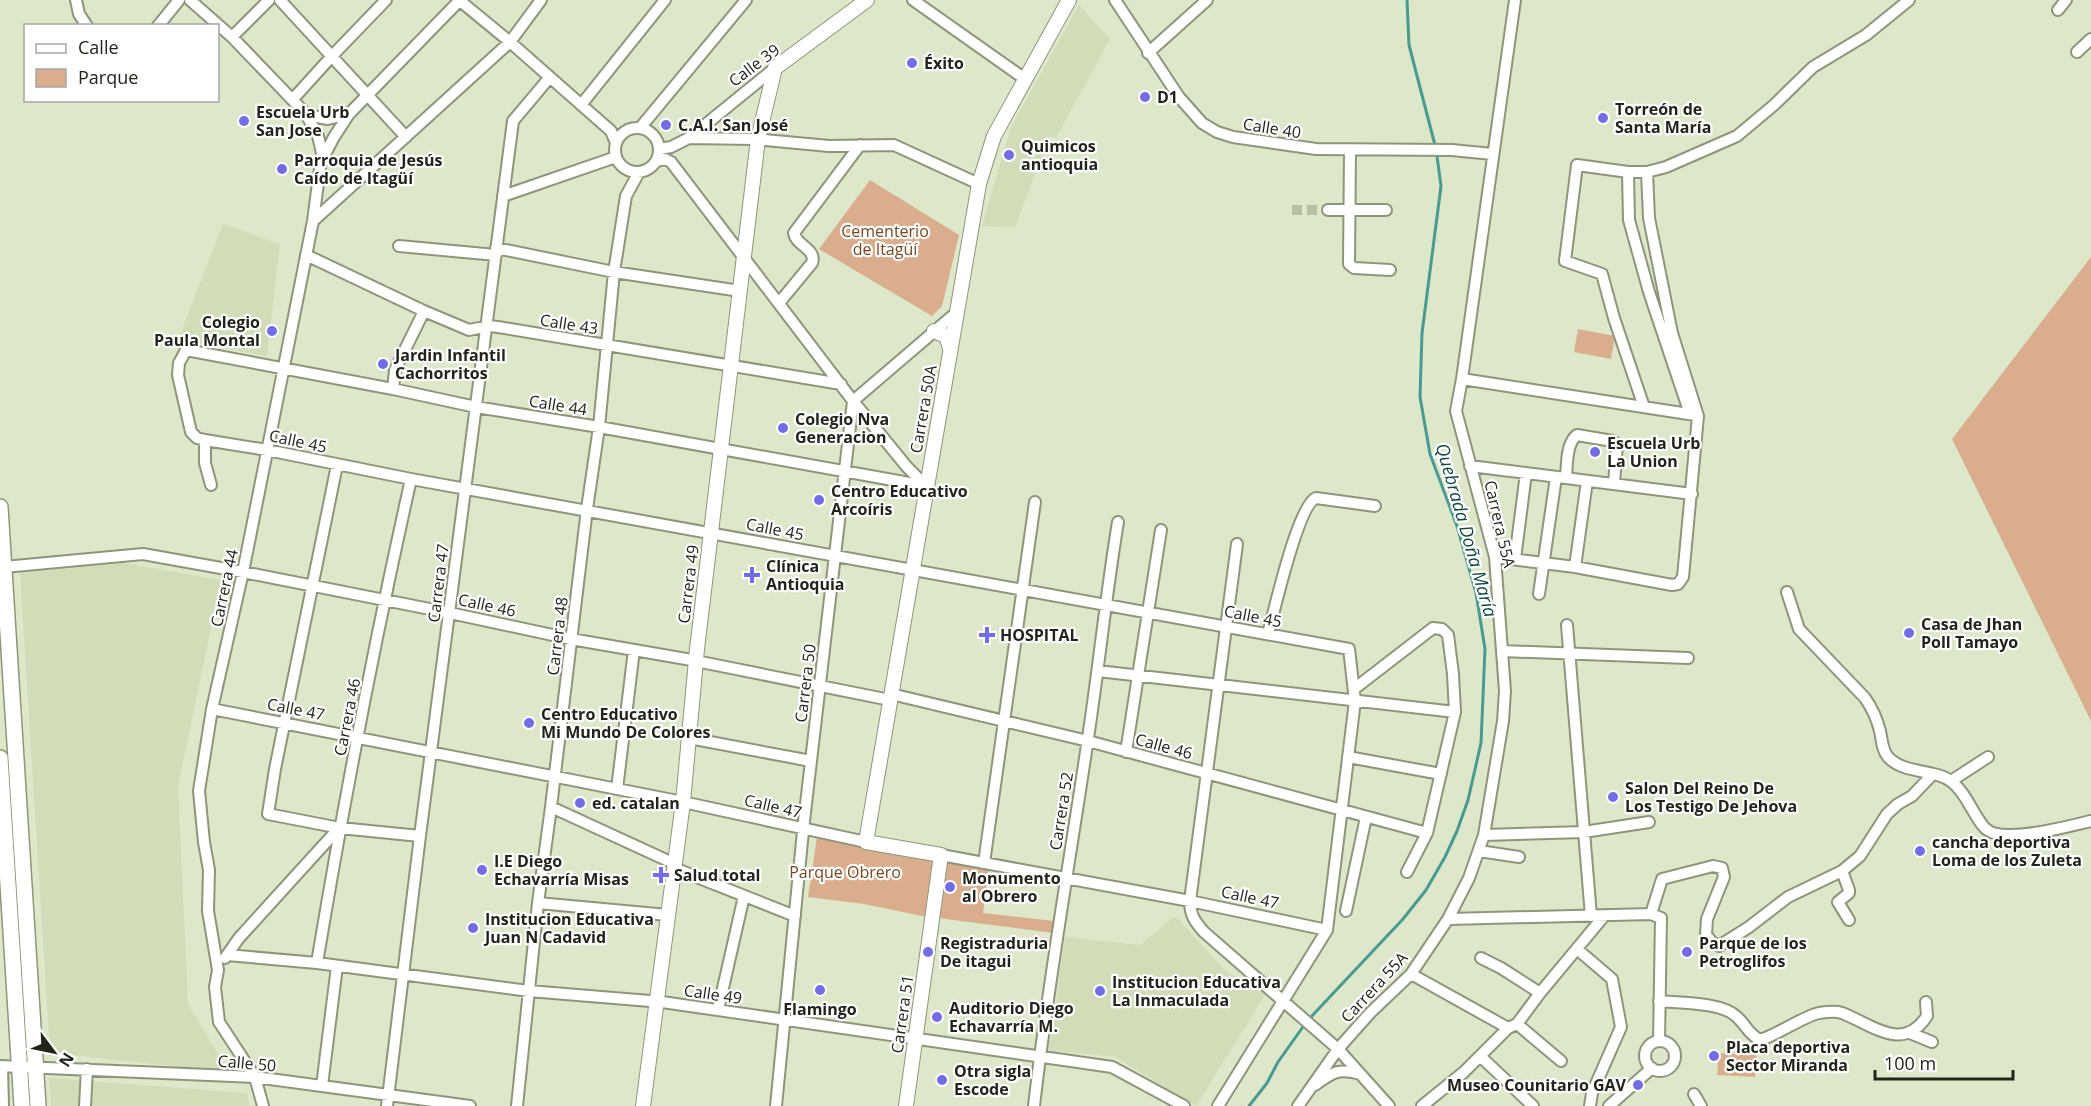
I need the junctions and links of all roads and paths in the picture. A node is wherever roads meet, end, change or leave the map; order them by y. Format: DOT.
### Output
graph roads {
  1 [pos="76,0"];
  2 [pos="179,0"];
  3 [pos="190,0"];
  4 [pos="269,0"];
  5 [pos="280,0"];
  6 [pos="386,0"];
  7 [pos="459,0"];
  8 [pos="541,0"];
  9 [pos="665,0"];
  10 [pos="746,0"];
  11 [pos="867,0"];
  12 [pos="913,0"];
  13 [pos="1069,0"];
  14 [pos="1115,0"];
  15 [pos="1207,0"];
  16 [pos="1515,0"];
  17 [pos="1909,0"];
  18 [pos="2066,0"];
  19 [pos="2058,10"];
  20 [pos="86,24"];
  21 [pos="160,24"];
  22 [pos="217,24"];
  23 [pos="219,26"];
  24 [pos="232,37"];
  25 [pos="2091,39"];
  26 [pos="510,42"];
  27 [pos="2077,52"];
  28 [pos="1148,53"];
  29 [pos="332,56"];
  30 [pos="776,68"];
  31 [pos="550,77"];
  32 [pos="1025,79"];
  33 [pos="367,96"];
  34 [pos="293,99"];
  35 [pos="581,105"];
  36 [pos="306,114"];
  37 [pos="349,114"];
  38 [pos="640,128"];
  39 [pos="611,131"];
  40 [pos="623,133"];
  41 [pos="406,137"];
  42 [pos="689,138"];
  43 [pos="758,139"];
  44 [pos="616,143"];
  45 [pos="860,145"];
  46 [pos="659,148"];
  47 [pos="1350,151"];
  48 [pos="1492,154"];
  49 [pos="616,157"];
  50 [pos="657,160"];
  51 [pos="322,161"];
  52 [pos="639,172"];
  53 [pos="1628,172"];
  54 [pos="1647,172"];
  55 [pos="979,184"];
  56 [pos="503,196"];
  57 [pos="1328,210"];
  58 [pos="1349,210"];
  59 [pos="1386,210"];
  60 [pos="313,221"];
  61 [pos="399,246"];
  62 [pos="496,251"];
  63 [pos="306,255"];
  64 [pos="744,256"];
  65 [pos="1390,270"];
  66 [pos="614,272"];
  67 [pos="740,291"];
  68 [pos="779,303"];
  69 [pos="424,311"];
  70 [pos="957,312"];
  71 [pos="486,327"];
  72 [pos="934,331"];
  73 [pos="608,345"];
  74 [pos="950,348"];
  75 [pos="730,366"];
  76 [pos="284,368"];
  77 [pos="1462,378"];
  78 [pos="841,384"];
  79 [pos="393,389"];
  80 [pos="853,401"];
  81 [pos="476,407"];
  82 [pos="1644,407"];
  83 [pos="1694,415"];
  84 [pos="599,427"];
  85 [pos="201,439"];
  86 [pos="267,450"];
  87 [pos="720,450"];
  88 [pos="898,457"];
  89 [pos="336,465"];
  90 [pos="1470,466"];
  91 [pos="845,470"];
  92 [pos="1526,473"];
  93 [pos="1561,477"];
  94 [pos="411,479"];
  95 [pos="893,480"];
  96 [pos="1587,481"];
  97 [pos="1614,484"];
  98 [pos="211,485"];
  99 [pos="926,486"];
  100 [pos="465,489"];
  101 [pos="1692,494"];
  102 [pos="1035,502"];
  103 [pos="1375,506"];
  104 [pos="0,507"];
  105 [pos="587,510"];
  106 [pos="1118,522"];
  107 [pos="1161,530"];
  108 [pos="712,532"];
  109 [pos="1237,544"];
  110 [pos="835,556"];
  111 [pos="1495,557"];
  112 [pos="1515,559"];
  113 [pos="1544,563"];
  114 [pos="4,567"];
  115 [pos="1575,567"];
  116 [pos="912,569"];
  117 [pos="243,572"];
  118 [pos="312,586"];
  119 [pos="1023,590"];
  120 [pos="1787,592"];
  121 [pos="1539,594"];
  122 [pos="385,600"];
  123 [pos="1105,604"];
  124 [pos="1149,612"];
  125 [pos="450,613"];
  126 [pos="1568,625"];
  127 [pos="1226,626"];
  128 [pos="1268,634"];
  129 [pos="571,639"];
  130 [pos="634,650"];
  131 [pos="1502,651"];
  132 [pos="1570,654"];
  133 [pos="1688,658"];
  134 [pos="695,661"];
  135 [pos="1098,671"];
  136 [pos="1138,675"];
  137 [pos="1218,684"];
  138 [pos="820,687"];
  139 [pos="1354,695"];
  140 [pos="891,697"];
  141 [pos="212,709"];
  142 [pos="1455,711"];
  143 [pos="1004,721"];
  144 [pos="285,723"];
  145 [pos="358,737"];
  146 [pos="689,738"];
  147 [pos="1088,741"];
  148 [pos="432,752"];
  149 [pos="1126,752"];
  150 [pos="1348,757"];
  151 [pos="1988,757"];
  152 [pos="0,758"];
  153 [pos="811,761"];
  154 [pos="1206,773"];
  155 [pos="1441,774"];
  156 [pos="1933,774"];
  157 [pos="555,777"];
  158 [pos="1951,781"];
  159 [pos="617,789"];
  160 [pos="683,802"];
  161 [pos="551,807"];
  162 [pos="1342,811"];
  163 [pos="1366,817"];
  164 [pos="2091,821"];
  165 [pos="1649,822"];
  166 [pos="340,828"];
  167 [pos="803,829"];
  168 [pos="1584,832"];
  169 [pos="1427,833"];
  170 [pos="1484,835"];
  171 [pos="420,836"];
  172 [pos="866,842"];
  173 [pos="1479,850"];
  174 [pos="941,855"];
  175 [pos="1519,857"];
  176 [pos="984,863"];
  177 [pos="674,866"];
  178 [pos="1842,871"];
  179 [pos="1407,872"];
  180 [pos="1065,878"];
  181 [pos="744,896"];
  182 [pos="1190,901"];
  183 [pos="538,903"];
  184 [pos="1346,911"];
  185 [pos="668,915"];
  186 [pos="795,916"];
  187 [pos="1591,916"];
  188 [pos="1604,916"];
  189 [pos="1656,916"];
  190 [pos="1448,919"];
  191 [pos="1849,921"];
  192 [pos="1327,930"];
  193 [pos="1577,949"];
  194 [pos="227,955"];
  195 [pos="1481,957"];
  196 [pos="317,963"];
  197 [pos="337,966"];
  198 [pos="218,970"];
  199 [pos="403,974"];
  200 [pos="1411,974"];
  201 [pos="529,991"];
  202 [pos="1540,993"];
  203 [pos="1284,1000"];
  204 [pos="1659,1001"];
  205 [pos="658,1002"];
  206 [pos="1926,1002"];
  207 [pos="718,1010"];
  208 [pos="785,1019"];
  209 [pos="1513,1026"];
  210 [pos="1910,1033"];
  211 [pos="916,1038"];
  212 [pos="1659,1041"];
  213 [pos="1932,1042"];
  214 [pos="1338,1049"];
  215 [pos="1480,1056"];
  216 [pos="1039,1057"];
  217 [pos="1561,1061"];
  218 [pos="1,1066"];
  219 [pos="28,1066"];
  220 [pos="1652,1068"];
  221 [pos="87,1069"];
  222 [pos="1361,1074"];
  223 [pos="255,1077"];
  224 [pos="322,1086"];
  225 [pos="1309,1090"];
  226 [pos="1694,1094"];
  227 [pos="388,1100"];
  228 [pos="446,1104"];
  229 [pos="3,1106"];
  230 [pos="22,1106"];
  231 [pos="38,1106"];
  232 [pos="85,1106"];
  233 [pos="263,1106"];
  234 [pos="470,1106"];
  235 [pos="517,1106"];
  236 [pos="643,1106"];
  237 [pos="776,1106"];
  238 [pos="906,1106"];
  239 [pos="1034,1106"];
  240 [pos="1184,1106"];
  241 [pos="1218,1106"];
  242 [pos="1298,1106"];
  243 [pos="1389,1106"];
  244 [pos="1422,1106"];
  245 [pos="1533,1106"];
  246 [pos="1590,1106"];
  247 [pos="1609,1106"];
  248 [pos="1701,1106"];
  1 -- 20 [label="street"];
  2 -- 21 [label="street"];
  3 -- 22 [label="street"];
  4 -- 24 [label="street"];
  5 -- 29 [label="street"];
  6 -- 29 [label="street"];
  7 -- 26 [label="street"];
  7 -- 33 [label="street"];
  8 -- 26 [label="street"];
  9 -- 35 [label="street"];
  10 -- 38 [label="street"];
  11 -- 30 [label="main road, Calle 39"];
  12 -- 32 [label="street"];
  13 -- 32 [label="main road, Carrera 50A"];
  14 -- 28 [label="street, Calle 40"];
  15 -- 28 [label="street"];
  16 -- 48 [label="street, Carrera 55A"];
  17 -- 54 [label="street"];
  18 -- 19 [label="street"];
  23 -- 24 [label="street"];
  24 -- 34 [label="street"];
  25 -- 27 [label="street"];
  26 -- 31 [label="street"];
  26 -- 41 [label="street"];
  28 -- 47 [label="street, Calle 40"];
  29 -- 33 [label="street"];
  29 -- 34 [label="street"];
  30 -- 42 [label="street, Calle 39"];
  30 -- 43 [label="main road, Carrera 49"];
  31 -- 35 [label="street"];
  31 -- 56 [label="street, Carrera 47"];
  32 -- 55 [label="main road, Carrera 50A"];
  33 -- 37 [label="street"];
  33 -- 41 [label="street"];
  34 -- 36 [label="street"];
  35 -- 39 [label="street"];
  36 -- 37 [label="street"];
  36 -- 51 [label="street"];
  37 -- 51 [label="street"];
  38 -- 40 [label="street"];
  38 -- 46 [label="street"];
  39 -- 40 [label="street"];
  39 -- 44 [label="street"];
  40 -- 44 [label="street"];
  41 -- 60 [label="street"];
  42 -- 43 [label="street"];
  42 -- 46 [label="street, Calle 39"];
  43 -- 45 [label="street"];
  43 -- 64 [label="main road, Carrera 49"];
  44 -- 49 [label="street"];
  45 -- 55 [label="street"];
  45 -- 68 [label="street"];
  46 -- 50 [label="street"];
  47 -- 48 [label="street, Calle 40"];
  47 -- 58 [label="street"];
  48 -- 77 [label="street, Carrera 55A"];
  49 -- 52 [label="street"];
  49 -- 56 [label="street"];
  50 -- 52 [label="street"];
  50 -- 64 [label="street"];
  51 -- 60 [label="street, Carrera 44"];
  52 -- 66 [label="street, Carrera 48"];
  53 -- 54 [label="street"];
  53 -- 82 [label="street"];
  53 -- 83 [label="street"];
  54 -- 83 [label="street"];
  55 -- 70 [label="main road, Carrera 50A"];
  56 -- 62 [label="street, Carrera 47"];
  57 -- 58 [label="street"];
  58 -- 59 [label="street"];
  58 -- 65 [label="street"];
  60 -- 63 [label="street, Carrera 44"];
  61 -- 62 [label="street"];
  62 -- 66 [label="street"];
  62 -- 71 [label="street, Carrera 47"];
  63 -- 69 [label="street, Calle 43"];
  63 -- 76 [label="street, Carrera 44"];
  64 -- 67 [label="main road, Carrera 49"];
  64 -- 68 [label="street"];
  66 -- 67 [label="street"];
  66 -- 73 [label="street, Carrera 48"];
  67 -- 75 [label="main road, Carrera 49"];
  68 -- 78 [label="street"];
  69 -- 71 [label="street, Calle 43"];
  69 -- 79 [label="street"];
  70 -- 72 [label="street"];
  70 -- 74 [label="main road, Carrera 50A"];
  71 -- 73 [label="street, Calle 43"];
  71 -- 81 [label="street, Carrera 47"];
  72 -- 74 [label="main road"];
  72 -- 80 [label="street"];
  73 -- 75 [label="street, Calle 43"];
  73 -- 84 [label="street, Carrera 48"];
  74 -- 99 [label="main road, Carrera 50A"];
  75 -- 78 [label="street, Calle 43"];
  75 -- 87 [label="main road, Carrera 49"];
  76 -- 79 [label="street, Calle 44"];
  76 -- 85 [label="street, Calle 44"];
  76 -- 86 [label="street, Carrera 44"];
  77 -- 82 [label="street"];
  77 -- 90 [label="street, Carrera 55A"];
  78 -- 80 [label="street"];
  79 -- 81 [label="street, Calle 44"];
  80 -- 88 [label="street"];
  80 -- 91 [label="street, Carrera 50"];
  81 -- 84 [label="street, Calle 44"];
  81 -- 100 [label="street, Carrera 47"];
  82 -- 83 [label="street"];
  83 -- 101 [label="street"];
  84 -- 87 [label="street, Calle 44"];
  84 -- 105 [label="street, Carrera 48"];
  85 -- 86 [label="street, Calle 45"];
  85 -- 98 [label="street"];
  86 -- 89 [label="street, Calle 45"];
  86 -- 117 [label="street, Carrera 44"];
  87 -- 91 [label="street, Calle 44"];
  87 -- 108 [label="main road, Carrera 49"];
  88 -- 95 [label="street"];
  88 -- 99 [label="street"];
  89 -- 94 [label="street, Calle 45"];
  89 -- 118 [label="street"];
  90 -- 92 [label="street"];
  90 -- 111 [label="street, Carrera 55A"];
  91 -- 95 [label="street, Calle 44"];
  91 -- 110 [label="street, Carrera 50"];
  92 -- 93 [label="street"];
  92 -- 112 [label="street"];
  93 -- 96 [label="street"];
  93 -- 97 [label="street"];
  93 -- 113 [label="street"];
  94 -- 100 [label="street, Calle 45"];
  94 -- 122 [label="street, Carrera 46"];
  95 -- 99 [label="street, Calle 44"];
  96 -- 97 [label="street"];
  96 -- 115 [label="street"];
  97 -- 101 [label="street"];
  99 -- 116 [label="main road, Carrera 50A"];
  100 -- 105 [label="street, Calle 45"];
  100 -- 125 [label="street, Carrera 47"];
  101 -- 115 [label="street"];
  102 -- 119 [label="street"];
  103 -- 128 [label="street"];
  104 -- 114 [label="highway"];
  105 -- 108 [label="street, Calle 45"];
  105 -- 129 [label="street, Carrera 48"];
  106 -- 123 [label="street, Carrera 52"];
  107 -- 124 [label="street"];
  108 -- 110 [label="street, Calle 45"];
  108 -- 134 [label="main road, Carrera 49"];
  109 -- 127 [label="street"];
  110 -- 116 [label="street, Calle 45"];
  110 -- 138 [label="street, Carrera 50"];
  111 -- 112 [label="street"];
  111 -- 131 [label="street, Carrera 55A"];
  112 -- 113 [label="street"];
  113 -- 115 [label="street"];
  113 -- 121 [label="street"];
  114 -- 117 [label="street, Calle 46"];
  114 -- 219 [label="highway"];
  116 -- 119 [label="street, Calle 45"];
  116 -- 140 [label="main road, Carrera 50A"];
  117 -- 118 [label="street, Calle 46"];
  117 -- 141 [label="street, Carrera 44"];
  118 -- 122 [label="street, Calle 46"];
  118 -- 144 [label="street"];
  119 -- 123 [label="street, Calle 45"];
  119 -- 143 [label="street"];
  120 -- 156 [label="street"];
  122 -- 125 [label="street, Calle 46"];
  122 -- 145 [label="street, Carrera 46"];
  123 -- 124 [label="street, Calle 45"];
  123 -- 135 [label="street, Carrera 52"];
  124 -- 127 [label="street, Calle 45"];
  124 -- 136 [label="street"];
  125 -- 129 [label="street, Calle 46"];
  125 -- 148 [label="street, Carrera 47"];
  126 -- 132 [label="street"];
  127 -- 128 [label="street, Calle 45"];
  127 -- 137 [label="street"];
  128 -- 139 [label="street, Calle 45"];
  129 -- 130 [label="street, Calle 46"];
  129 -- 157 [label="street, Carrera 48"];
  130 -- 134 [label="street, Calle 46"];
  130 -- 159 [label="street"];
  131 -- 132 [label="street"];
  131 -- 170 [label="street, Carrera 55A"];
  132 -- 133 [label="street"];
  132 -- 168 [label="street"];
  134 -- 138 [label="street, Calle 46"];
  134 -- 146 [label="main road, Carrera 49"];
  135 -- 136 [label="street"];
  135 -- 147 [label="street, Carrera 52"];
  136 -- 137 [label="street"];
  136 -- 149 [label="street"];
  137 -- 139 [label="street"];
  137 -- 154 [label="street"];
  138 -- 140 [label="street, Calle 46"];
  138 -- 153 [label="street, Carrera 50"];
  139 -- 142 [label="street"];
  139 -- 142 [label="street"];
  139 -- 150 [label="street"];
  140 -- 143 [label="street, Calle 46"];
  140 -- 172 [label="main road, Carrera 50A"];
  141 -- 144 [label="street, Calle 47"];
  141 -- 198 [label="street, Carrera 44"];
  142 -- 155 [label="street"];
  143 -- 147 [label="street, Calle 46"];
  143 -- 176 [label="street"];
  144 -- 145 [label="street, Calle 47"];
  144 -- 166 [label="street"];
  145 -- 148 [label="street, Calle 47"];
  145 -- 166 [label="street, Carrera 46"];
  146 -- 153 [label="street"];
  146 -- 160 [label="main road, Carrera 49"];
  147 -- 149 [label="street, Calle 46"];
  147 -- 180 [label="street, Carrera 52"];
  148 -- 157 [label="street, Calle 47"];
  148 -- 171 [label="street, Carrera 47"];
  149 -- 154 [label="street, Calle 46"];
  150 -- 155 [label="street"];
  150 -- 162 [label="street"];
  151 -- 158 [label="street"];
  152 -- 219 [label="highway"];
  153 -- 167 [label="street, Carrera 50"];
  154 -- 162 [label="street, Calle 46"];
  154 -- 182 [label="street"];
  155 -- 169 [label="street"];
  156 -- 158 [label="street"];
  156 -- 178 [label="street"];
  157 -- 159 [label="street, Calle 47"];
  157 -- 161 [label="street, Carrera 48"];
  158 -- 164 [label="street"];
  159 -- 160 [label="street, Calle 47"];
  160 -- 167 [label="street, Calle 47"];
  160 -- 177 [label="main road, Carrera 49"];
  161 -- 177 [label="street"];
  161 -- 183 [label="street, Carrera 48"];
  162 -- 163 [label="street, Calle 46"];
  162 -- 192 [label="street"];
  163 -- 169 [label="street, Calle 46"];
  163 -- 184 [label="street"];
  165 -- 168 [label="street"];
  166 -- 171 [label="street"];
  166 -- 194 [label="street"];
  166 -- 196 [label="street, Carrera 46"];
  167 -- 172 [label="street, Calle 47"];
  167 -- 186 [label="street, Carrera 50"];
  168 -- 170 [label="street"];
  168 -- 187 [label="street"];
  169 -- 179 [label="street"];
  170 -- 173 [label="street, Carrera 55A"];
  171 -- 199 [label="street, Carrera 47"];
  172 -- 174 [label="main road, Calle 47"];
  173 -- 175 [label="street"];
  173 -- 190 [label="street, Carrera 55A"];
  174 -- 176 [label="street, Calle 47"];
  174 -- 211 [label="main road, Carrera 51"];
  176 -- 180 [label="street, Calle 47"];
  177 -- 181 [label="street"];
  177 -- 185 [label="main road, Carrera 49"];
  178 -- 189 [label="street"];
  178 -- 191 [label="street"];
  180 -- 182 [label="street, Calle 47"];
  180 -- 216 [label="street, Carrera 52"];
  181 -- 186 [label="street"];
  181 -- 207 [label="street"];
  182 -- 192 [label="street, Calle 47"];
  182 -- 203 [label="street"];
  183 -- 185 [label="street"];
  183 -- 201 [label="street, Carrera 48"];
  185 -- 205 [label="main road, Carrera 49"];
  186 -- 208 [label="street, Carrera 50"];
  187 -- 188 [label="street"];
  187 -- 190 [label="street"];
  188 -- 189 [label="street"];
  188 -- 193 [label="street"];
  189 -- 204 [label="street"];
  190 -- 200 [label="street, Carrera 55A"];
  192 -- 203 [label="street"];
  193 -- 202 [label="street"];
  193 -- 246 [label="street"];
  194 -- 196 [label="street, Calle 49"];
  194 -- 198 [label="street"];
  195 -- 202 [label="street"];
  196 -- 197 [label="street, Calle 49"];
  197 -- 199 [label="street, Calle 49"];
  197 -- 224 [label="street"];
  198 -- 223 [label="street, Carrera 44"];
  199 -- 201 [label="street, Calle 49"];
  199 -- 227 [label="street, Carrera 47"];
  200 -- 209 [label="street"];
  200 -- 214 [label="street, Carrera 55A"];
  201 -- 205 [label="street, Calle 49"];
  201 -- 235 [label="street, Carrera 48"];
  202 -- 209 [label="street"];
  203 -- 214 [label="street"];
  203 -- 241 [label="street"];
  204 -- 210 [label="street"];
  204 -- 212 [label="street"];
  205 -- 207 [label="street, Calle 49"];
  205 -- 236 [label="main road, Carrera 49"];
  206 -- 210 [label="street"];
  207 -- 208 [label="street, Calle 49"];
  208 -- 211 [label="street, Calle 49"];
  208 -- 237 [label="street, Carrera 50"];
  209 -- 215 [label="street"];
  209 -- 217 [label="street"];
  210 -- 213 [label="street"];
  211 -- 216 [label="street, Calle 49"];
  211 -- 238 [label="main road, Carrera 51"];
  212 -- 220 [label="street"];
  212 -- 220 [label="street"];
  214 -- 222 [label="street"];
  214 -- 225 [label="street, Carrera 55A"];
  215 -- 244 [label="street"];
  215 -- 245 [label="street"];
  216 -- 239 [label="street, Carrera 52"];
  216 -- 240 [label="street, Calle 49"];
  218 -- 219 [label="street, Calle 50"];
  218 -- 229 [label="street"];
  219 -- 221 [label="street, Calle 50"];
  219 -- 230 [label="highway"];
  219 -- 231 [label="highway"];
  220 -- 247 [label="street"];
  221 -- 223 [label="street, Calle 50"];
  221 -- 232 [label="street"];
  222 -- 225 [label="street"];
  222 -- 243 [label="street"];
  223 -- 224 [label="street, Calle 50"];
  223 -- 233 [label="street"];
  224 -- 227 [label="street, Calle 50"];
  225 -- 242 [label="street, Carrera 55A"];
  226 -- 248 [label="street"];
  227 -- 228 [label="street, Calle 50"];
  228 -- 234 [label="street, Calle 50"];
}
